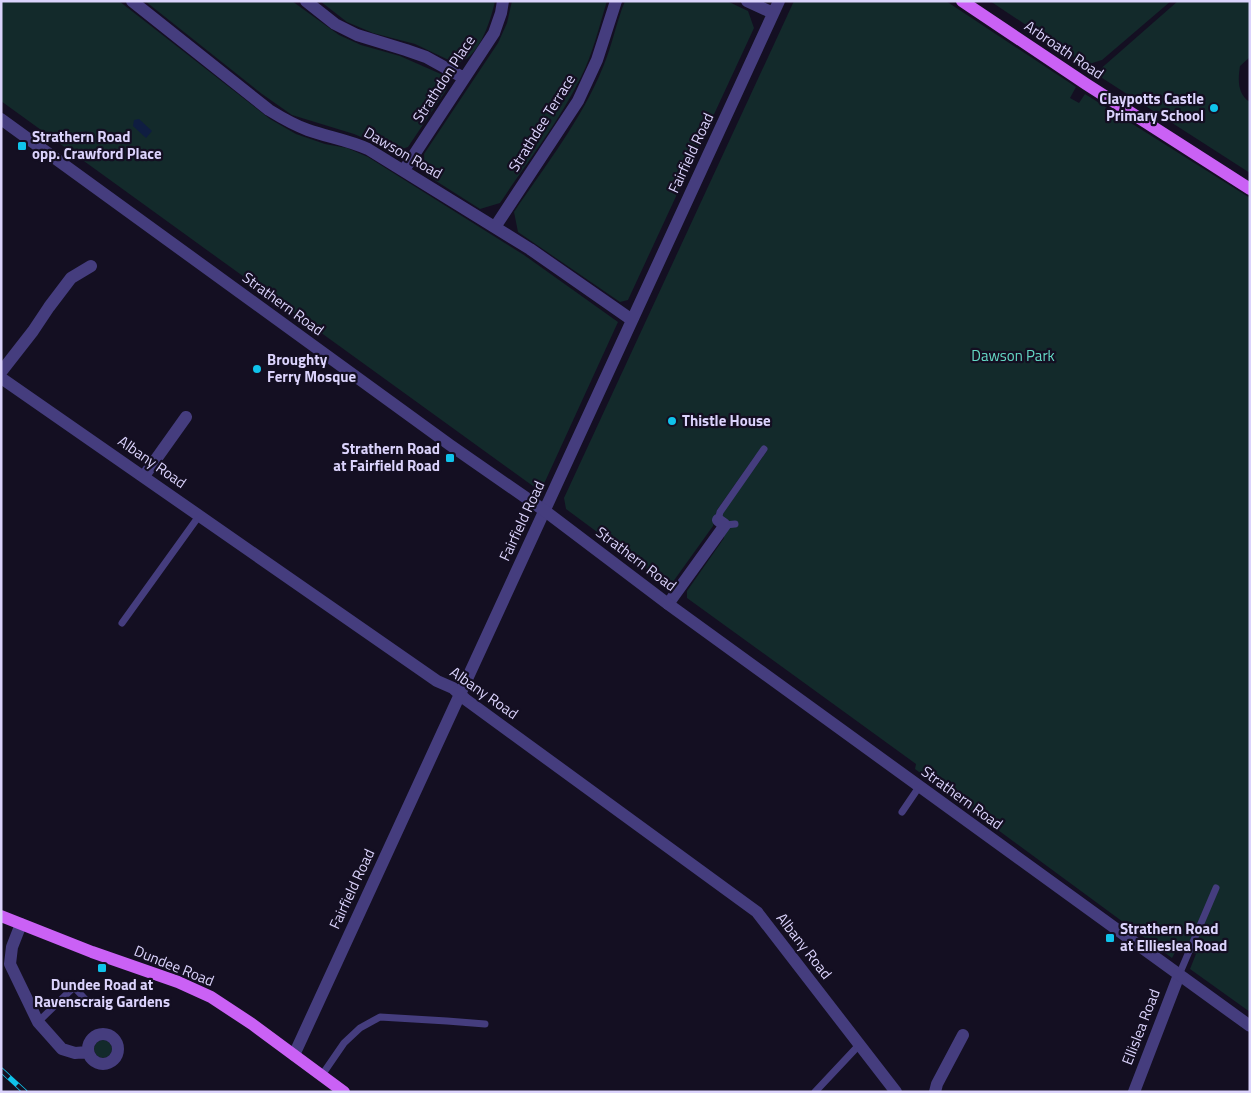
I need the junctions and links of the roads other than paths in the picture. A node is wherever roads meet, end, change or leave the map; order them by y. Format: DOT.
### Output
graph roads {
  1 [pos="132,1"];
  2 [pos="306,1"];
  3 [pos="503,1"];
  4 [pos="616,1"];
  5 [pos="747,1"];
  6 [pos="779,1"];
  7 [pos="962,1"];
  8 [pos="773,13"];
  9 [pos="464,78"];
  10 [pos="1,119"];
  11 [pos="404,170"];
  12 [pos="1250,189"];
  13 [pos="495,227"];
  14 [pos="91,266"];
  15 [pos="632,320"];
  16 [pos="1,372"];
  17 [pos="1,378"];
  18 [pos="186,418"];
  19 [pos="764,449"];
  20 [pos="144,476"];
  21 [pos="545,511"];
  22 [pos="199,516"];
  23 [pos="726,523"];
  24 [pos="668,604"];
  25 [pos="122,623"];
  26 [pos="460,694"];
  27 [pos="919,787"];
  28 [pos="902,812"];
  29 [pos="1216,888"];
  30 [pos="1,916"];
  31 [pos="21,924"];
  32 [pos="1178,975"];
  33 [pos="85,999"];
  34 [pos="38,1022"];
  35 [pos="485,1024"];
  36 [pos="1250,1026"];
  37 [pos="963,1035"];
  38 [pos="860,1044"];
  39 [pos="88,1052"];
  40 [pos="294,1055"];
  41 [pos="322,1075"];
  42 [pos="344,1092"];
  43 [pos="814,1092"];
  44 [pos="896,1092"];
  45 [pos="935,1092"];
  46 [pos="1134,1092"];
  1 -- 11 [label="street, Dawson Road"];
  2 -- 9 [label="street"];
  3 -- 9 [label="street, Strathdon Place"];
  4 -- 13 [label="street, Strathdee Terrace"];
  5 -- 8 [label="street"];
  6 -- 8 [label="street, Fairfield Road"];
  7 -- 12 [label="main road, Arbroath Road"];
  8 -- 15 [label="street, Fairfield Road"];
  9 -- 11 [label="street, Strathdon Place"];
  10 -- 21 [label="street, Strathern Road"];
  11 -- 13 [label="street, Dawson Road"];
  13 -- 15 [label="street, Dawson Road"];
  14 -- 16 [label="street"];
  15 -- 21 [label="street, Fairfield Road"];
  17 -- 20 [label="street, Albany Road"];
  18 -- 20 [label="street"];
  19 -- 23 [label="lane"];
  20 -- 22 [label="street, Albany Road"];
  21 -- 24 [label="street, Strathern Road"];
  21 -- 26 [label="street, Fairfield Road"];
  22 -- 25 [label="lane"];
  22 -- 26 [label="street, Albany Road"];
  23 -- 24 [label="street"];
  24 -- 27 [label="street, Strathern Road"];
  26 -- 38 [label="street, Albany Road"];
  26 -- 40 [label="street, Fairfield Road"];
  27 -- 28 [label="lane"];
  27 -- 32 [label="street, Strathern Road"];
  29 -- 32 [label="lane"];
  30 -- 31 [label="main road, Dundee Road"];
  31 -- 34 [label="street"];
  31 -- 40 [label="main road, Dundee Road"];
  32 -- 36 [label="street, Strathern Road"];
  32 -- 46 [label="street, Ellislea Road"];
  33 -- 34 [label="lane"];
  34 -- 39 [label="street"];
  35 -- 41 [label="lane"];
  37 -- 45 [label="street"];
  38 -- 43 [label="lane"];
  38 -- 44 [label="street, Albany Road"];
  40 -- 41 [label="main road, Dundee Road"];
  41 -- 42 [label="main road, Dundee Road"];
}
